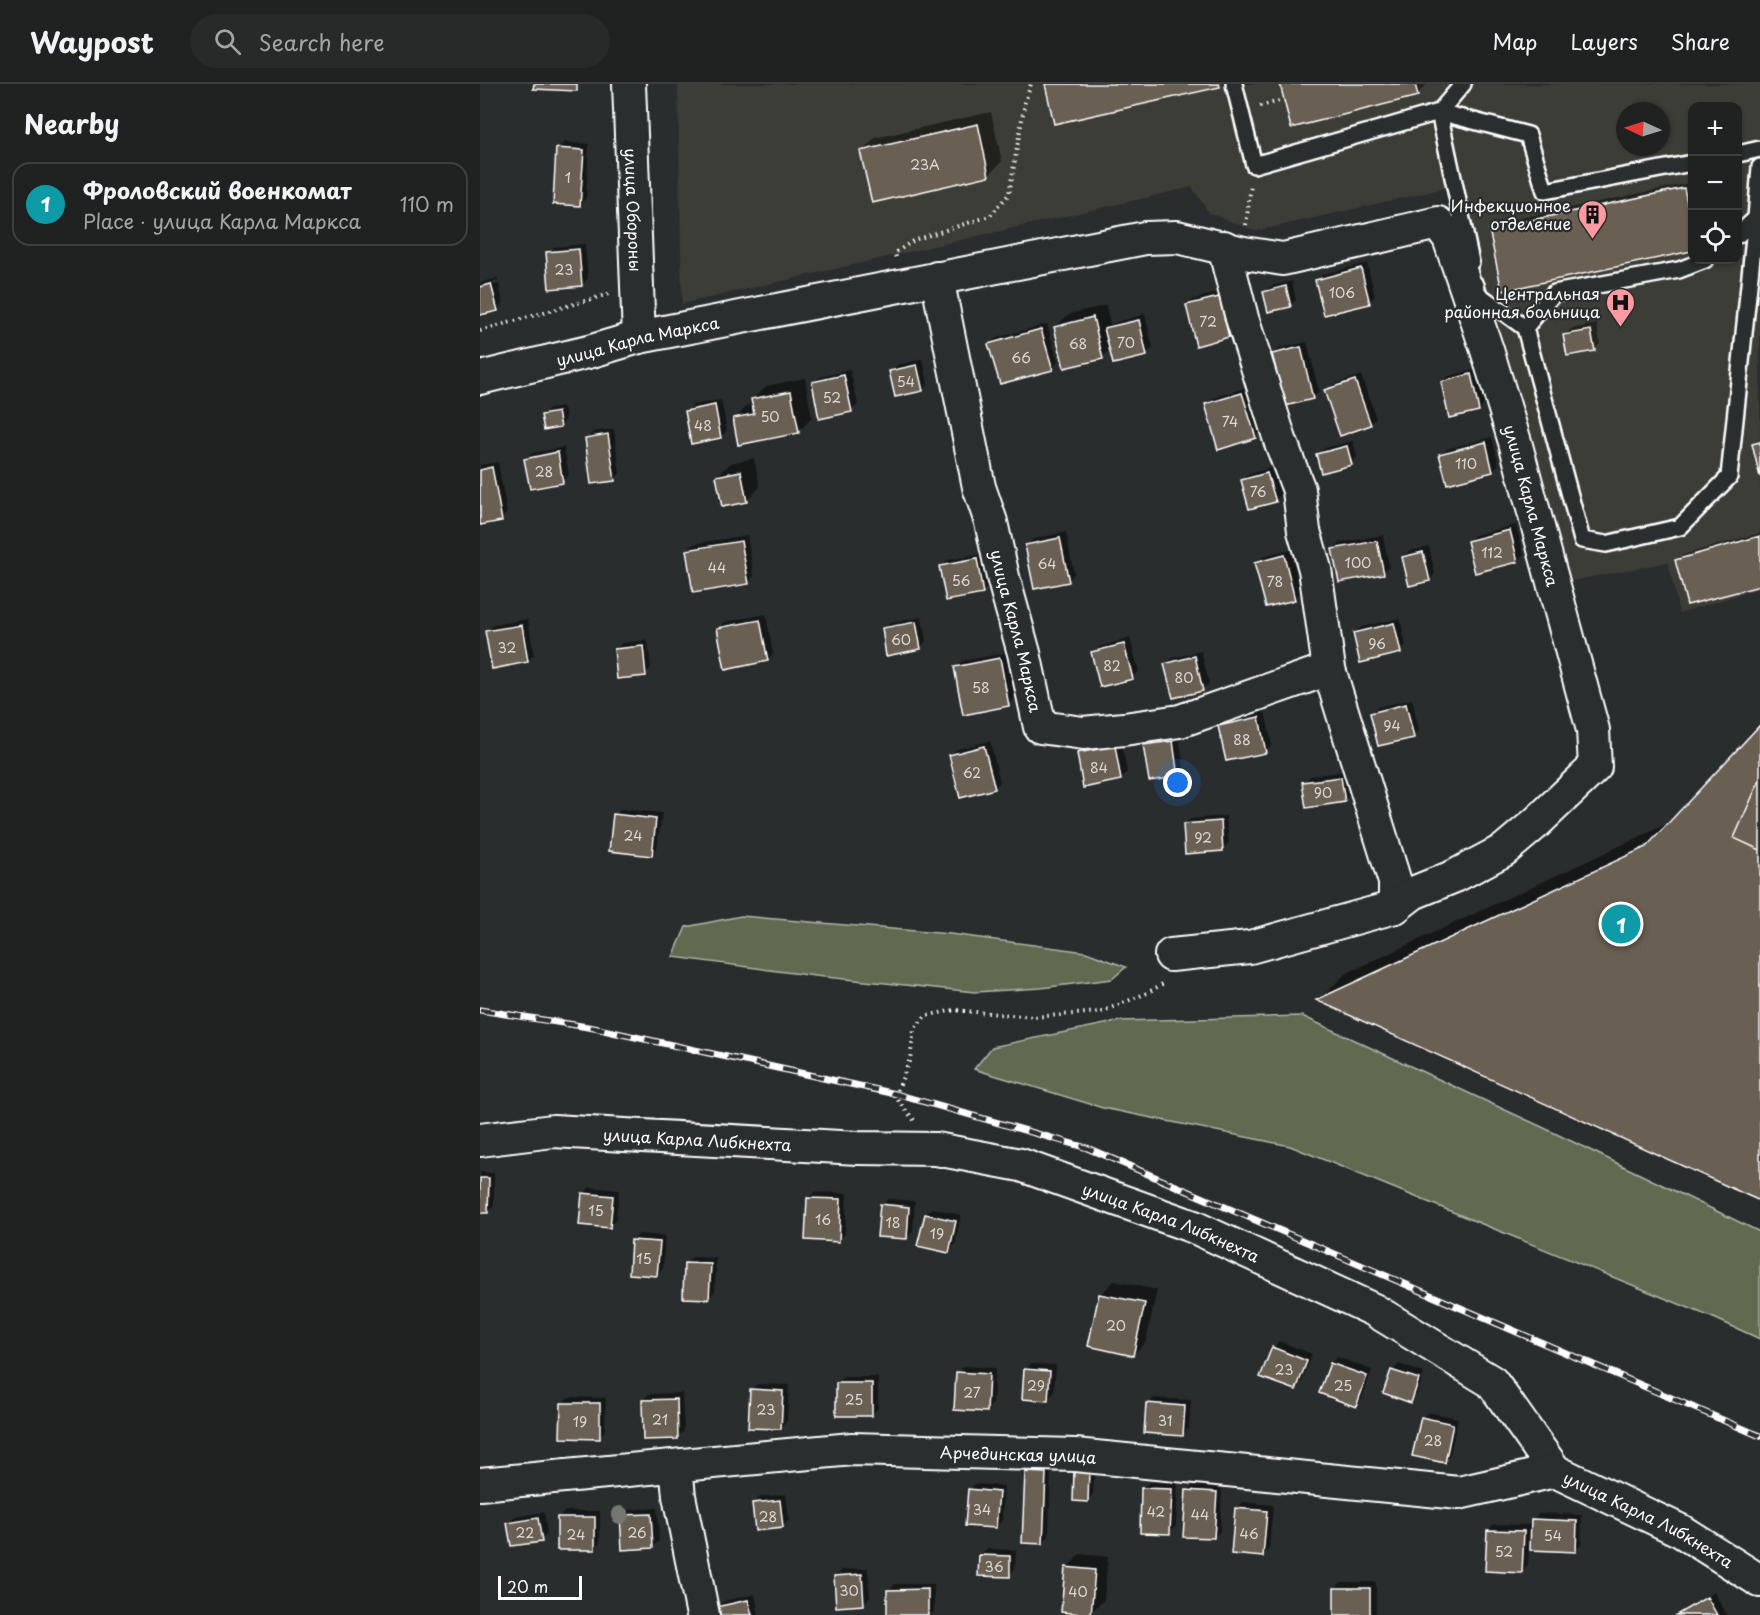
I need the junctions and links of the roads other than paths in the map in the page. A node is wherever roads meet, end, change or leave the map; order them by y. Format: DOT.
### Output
graph roads {
  1 [pos="628,84"];
  2 [pos="1234,84"];
  3 [pos="1461,84"];
  4 [pos="1439,112"];
  5 [pos="1760,149"];
  6 [pos="1742,153"];
  7 [pos="1688,165"];
  8 [pos="1760,167"];
  9 [pos="1756,218"];
  10 [pos="1742,231"];
  11 [pos="1231,249"];
  12 [pos="1695,264"];
  13 [pos="937,278"];
  14 [pos="1525,328"];
  15 [pos="639,337"];
  16 [pos="480,378"];
  17 [pos="1329,669"];
  18 [pos="1395,907"];
  19 [pos="1169,968"];
  20 [pos="480,1140"];
  21 [pos="676,1466"];
  22 [pos="1555,1472"];
  23 [pos="480,1485"];
  24 [pos="1760,1581"];
  25 [pos="703,1615"];
  1 -- 15 [label="street, улица Обороны"];
  2 -- 4 [label="lane"];
  3 -- 4 [label="lane"];
  4 -- 7 [label="lane"];
  4 -- 14 [label="lane"];
  5 -- 6 [label="lane"];
  8 -- 9 [label="lane"];
  9 -- 10 [label="lane"];
  9 -- 14 [label="lane"];
  11 -- 13 [label="street, улица Карла Маркса"];
  11 -- 17 [label="street"];
  11 -- 18 [label="street, улица Карла Маркса"];
  12 -- 14 [label="lane"];
  13 -- 15 [label="street, улица Карла Маркса"];
  13 -- 17 [label="street, улица Карла Маркса"];
  15 -- 16 [label="street, улица Карла Маркса"];
  17 -- 18 [label="street"];
  18 -- 19 [label="street, улица Карла Маркса"];
  20 -- 22 [label="street, улица Карла Либкнехта"];
  21 -- 22 [label="street, Арчединская улица"];
  21 -- 23 [label="street, Арчединская улица"];
  21 -- 25 [label="street"];
  22 -- 24 [label="street, улица Карла Либкнехта"];
}
